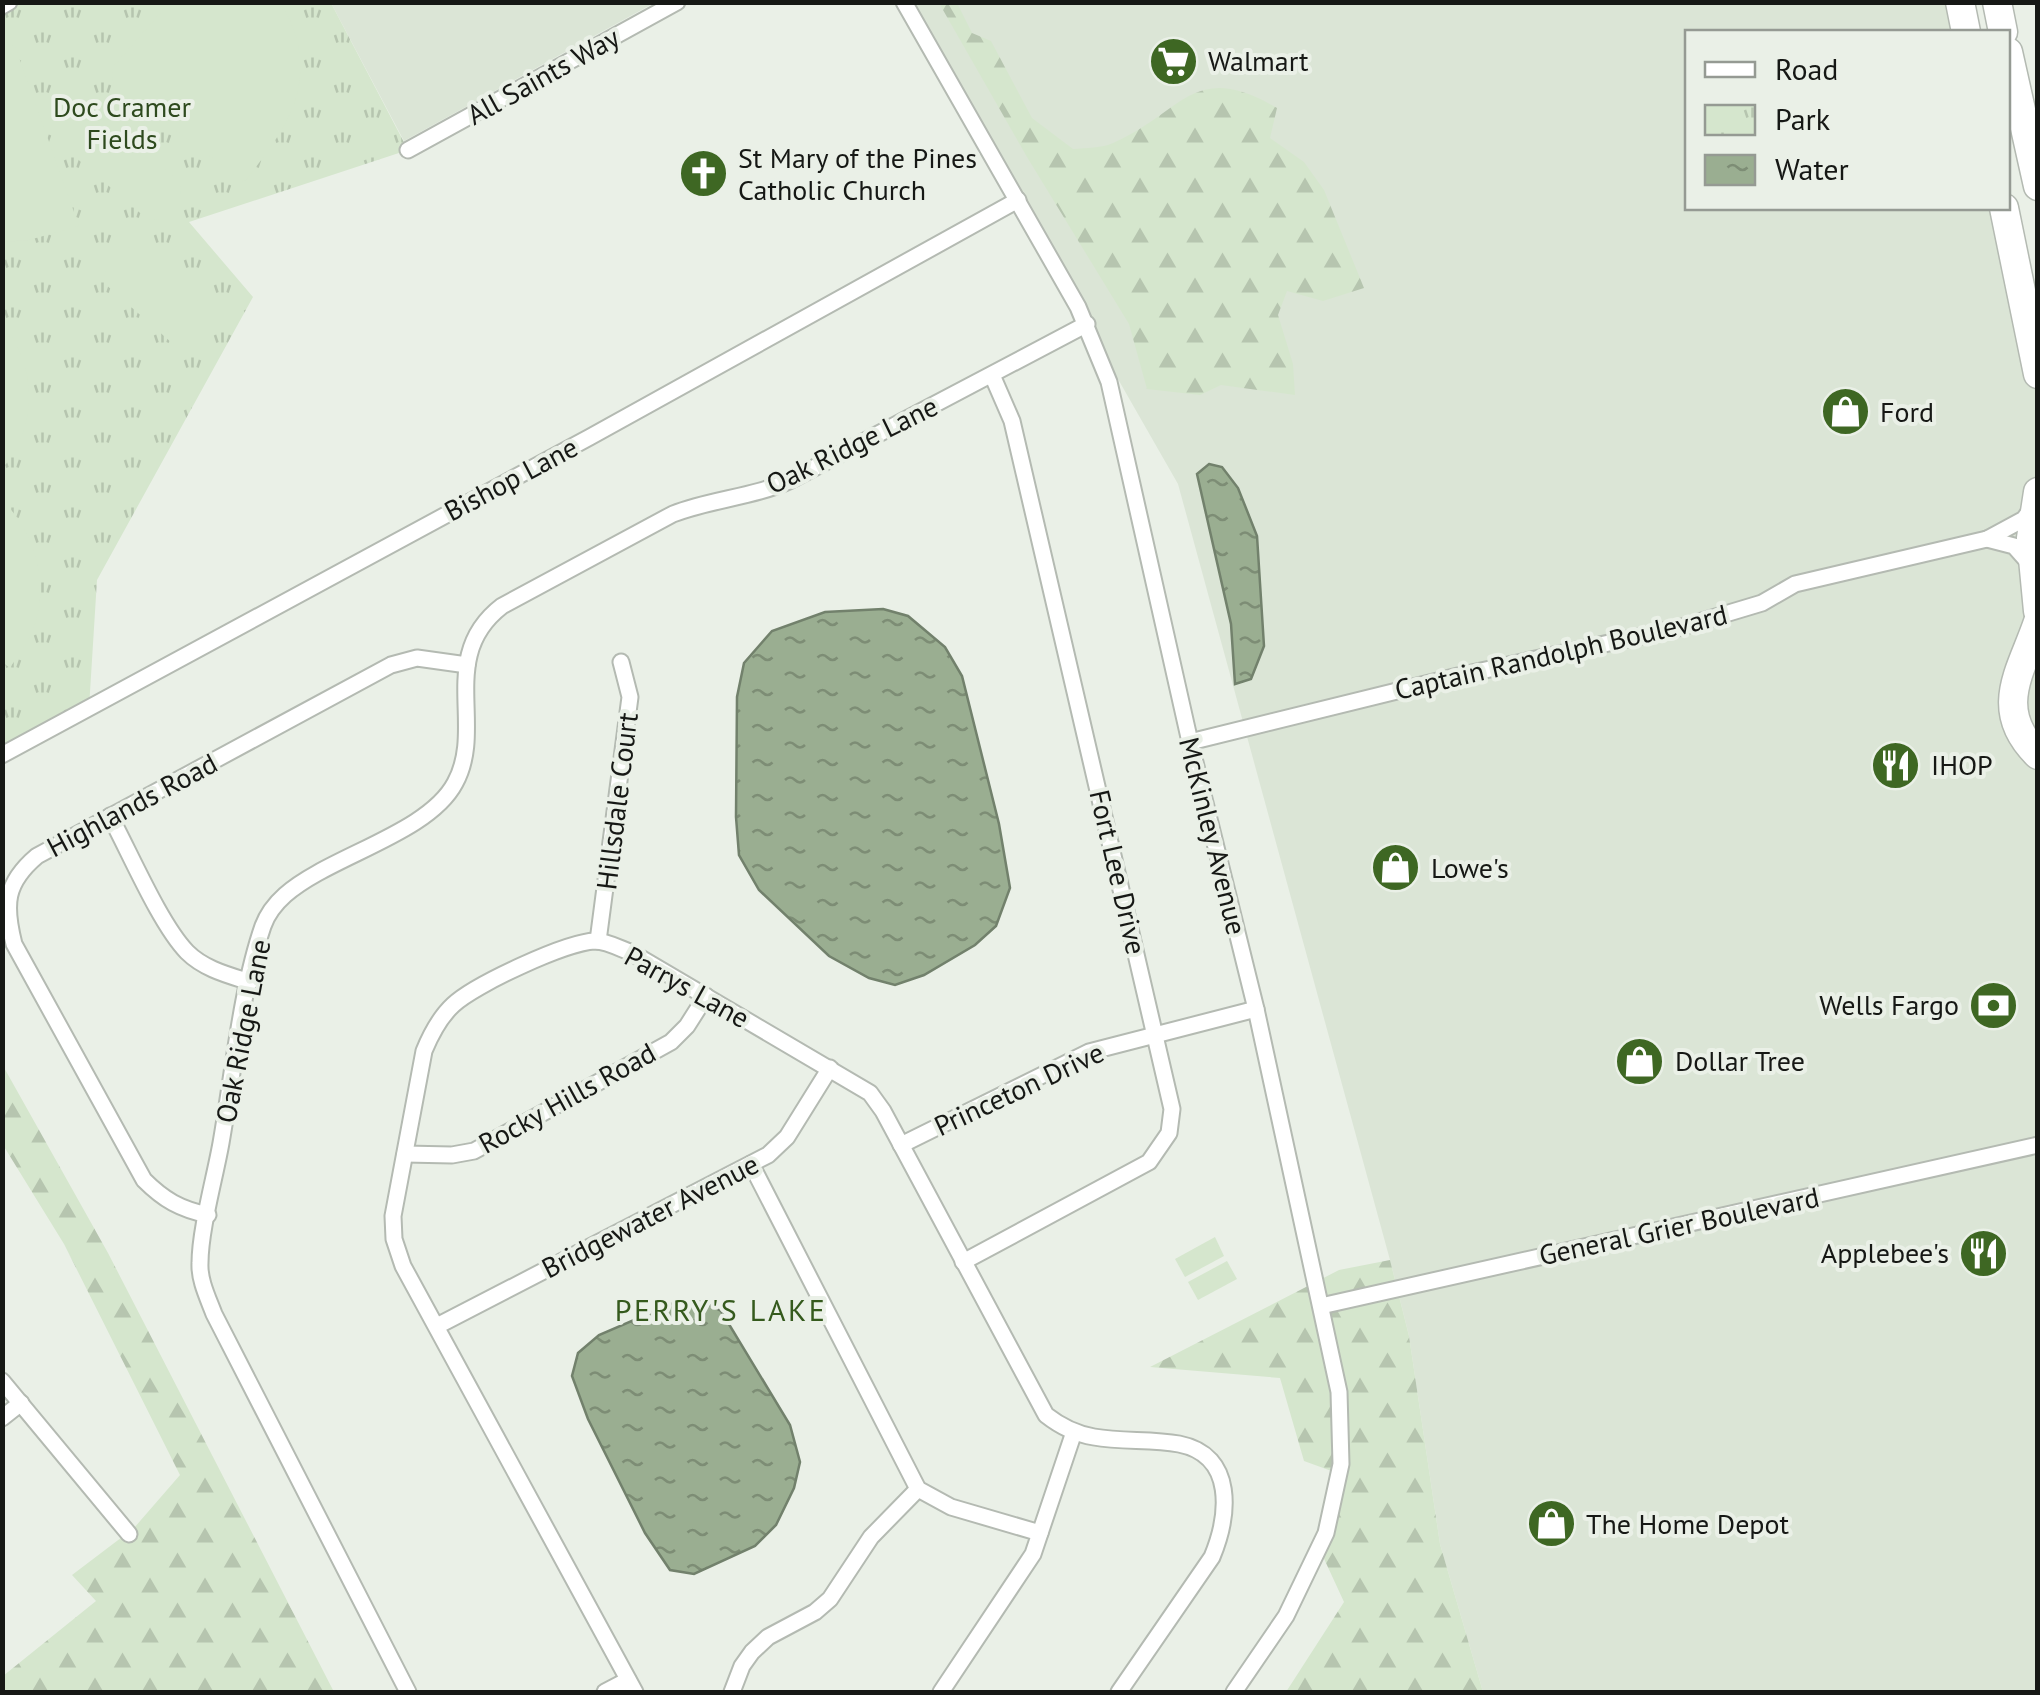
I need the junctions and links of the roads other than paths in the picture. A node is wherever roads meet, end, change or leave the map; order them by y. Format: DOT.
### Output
graph roads {
  1 [pos="9,2"];
  2 [pos="677,2"];
  3 [pos="904,2"];
  4 [pos="1960,2"];
  5 [pos="1996,2"];
  6 [pos="2,6"];
  7 [pos="1966,30"];
  8 [pos="2003,30"];
  9 [pos="2010,61"];
  10 [pos="408,150"];
  11 [pos="2038,186"];
  12 [pos="1018,200"];
  13 [pos="2004,210"];
  14 [pos="1087,324"];
  15 [pos="992,374"];
  16 [pos="2038,374"];
  17 [pos="2036,498"];
  18 [pos="1987,539"];
  19 [pos="2034,570"];
  20 [pos="2038,611"];
  21 [pos="2038,622"];
  22 [pos="621,662"];
  23 [pos="467,665"];
  24 [pos="1190,742"];
  25 [pos="2,754"];
  26 [pos="2038,754"];
  27 [pos="110,816"];
  28 [pos="598,941"];
  29 [pos="250,982"];
  30 [pos="706,996"];
  31 [pos="1256,1009"];
  32 [pos="1156,1034"];
  33 [pos="830,1068"];
  34 [pos="901,1145"];
  35 [pos="2038,1145"];
  36 [pos="405,1154"];
  37 [pos="751,1164"];
  38 [pos="208,1216"];
  39 [pos="962,1262"];
  40 [pos="1321,1306"];
  41 [pos="437,1326"];
  42 [pos="2,1381"];
  43 [pos="21,1404"];
  44 [pos="2,1418"];
  45 [pos="1074,1432"];
  46 [pos="918,1489"];
  47 [pos="1040,1533"];
  48 [pos="130,1534"];
  49 [pos="632,1686"];
  50 [pos="408,1692"];
  51 [pos="605,1692"];
  52 [pos="732,1692"];
  53 [pos="941,1692"];
  54 [pos="1119,1692"];
  55 [pos="1234,1692"];
  1 -- 6 [label="street"];
  2 -- 10 [label="street, All Saints Way"];
  3 -- 12 [label="street, McKinley Avenue"];
  4 -- 7 [label="highway"];
  5 -- 8 [label="highway"];
  9 -- 11 [label="highway"];
  12 -- 14 [label="street, McKinley Avenue"];
  12 -- 25 [label="street, Bishop Lane"];
  13 -- 16 [label="highway"];
  14 -- 15 [label="street, Oak Ridge Lane"];
  14 -- 24 [label="street, McKinley Avenue"];
  15 -- 23 [label="street, Oak Ridge Lane"];
  15 -- 32 [label="street, Fort Lee Drive"];
  17 -- 18 [label="street, Captain Randolph Boulevard"];
  17 -- 19 [label="highway"];
  18 -- 19 [label="street"];
  18 -- 24 [label="street, Captain Randolph Boulevard"];
  19 -- 20 [label="highway"];
  21 -- 26 [label="highway"];
  22 -- 28 [label="street, Hillsdale Court"];
  23 -- 27 [label="street, Highlands Road"];
  23 -- 29 [label="street, Oak Ridge Lane"];
  24 -- 31 [label="street, McKinley Avenue"];
  27 -- 29 [label="street"];
  27 -- 38 [label="street, Highlands Road"];
  28 -- 30 [label="street, Parrys Lane"];
  28 -- 36 [label="street, Parrys Lane"];
  29 -- 38 [label="street, Oak Ridge Lane"];
  30 -- 33 [label="street, Parrys Lane"];
  30 -- 36 [label="street, Rocky Hills Road"];
  31 -- 32 [label="street, Princeton Drive"];
  31 -- 40 [label="street, McKinley Avenue"];
  32 -- 34 [label="street, Princeton Drive"];
  32 -- 39 [label="street, Fort Lee Drive"];
  33 -- 34 [label="street, Parrys Lane"];
  33 -- 37 [label="street, Bridgewater Avenue"];
  34 -- 39 [label="street, Parrys Lane"];
  35 -- 40 [label="street, General Grier Boulevard"];
  36 -- 41 [label="street, Parrys Lane"];
  37 -- 41 [label="street, Bridgewater Avenue"];
  37 -- 46 [label="street"];
  38 -- 50 [label="street, Oak Ridge Lane"];
  39 -- 45 [label="street, Parrys Lane"];
  40 -- 55 [label="street, McKinley Avenue"];
  41 -- 49 [label="street, Parrys Lane"];
  42 -- 43 [label="street"];
  43 -- 44 [label="street"];
  43 -- 48 [label="street"];
  45 -- 47 [label="street"];
  45 -- 54 [label="street"];
  46 -- 47 [label="street"];
  46 -- 52 [label="street"];
  47 -- 53 [label="street"];
  49 -- 51 [label="street"];
}
